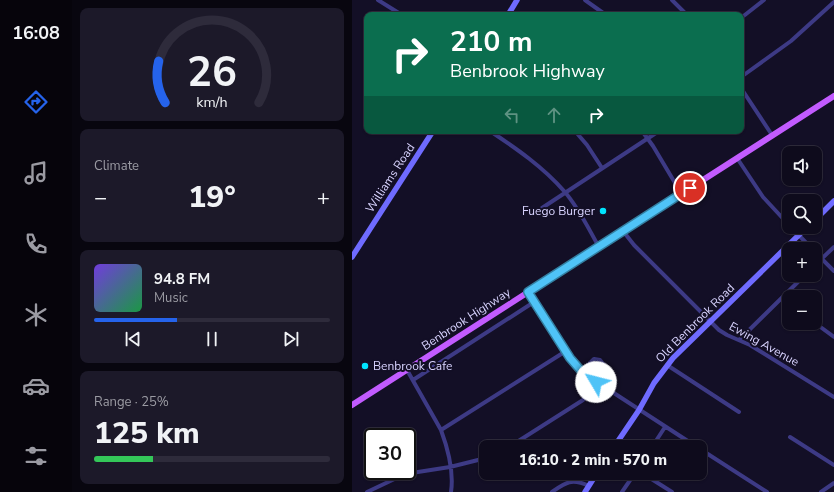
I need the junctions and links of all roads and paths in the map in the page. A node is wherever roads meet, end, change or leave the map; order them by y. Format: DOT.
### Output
graph roads {
  1 [pos="378,0"];
  2 [pos="517,0"];
  3 [pos="585,0"];
  4 [pos="674,0"];
  5 [pos="764,0"];
  6 [pos="834,2"];
  7 [pos="397,12"];
  8 [pos="511,12"];
  9 [pos="602,12"];
  10 [pos="684,12"];
  11 [pos="744,16"];
  12 [pos="744,75"];
  13 [pos="744,93"];
  14 [pos="834,96"];
  15 [pos="431,134"];
  16 [pos="494,134"];
  17 [pos="578,134"];
  18 [pos="644,134"];
  19 [pos="654,134"];
  20 [pos="772,135"];
  21 [pos="647,138"];
  22 [pos="737,158"];
  23 [pos="602,168"];
  24 [pos="565,192"];
  25 [pos="682,194"];
  26 [pos="834,201"];
  27 [pos="542,208"];
  28 [pos="822,213"];
  29 [pos="782,217"];
  30 [pos="623,231"];
  31 [pos="799,235"];
  32 [pos="806,242"];
  33 [pos="599,247"];
  34 [pos="834,247"];
  35 [pos="352,257"];
  36 [pos="822,259"];
  37 [pos="834,271"];
  38 [pos="798,282"];
  39 [pos="789,290"];
  40 [pos="528,292"];
  41 [pos="782,297"];
  42 [pos="534,302"];
  43 [pos="711,322"];
  44 [pos="822,328"];
  45 [pos="834,337"];
  46 [pos="739,340"];
  47 [pos="566,351"];
  48 [pos="667,365"];
  49 [pos="407,370"];
  50 [pos="583,373"];
  51 [pos="413,380"];
  52 [pos="596,382"];
  53 [pos="834,397"];
  54 [pos="352,406"];
  55 [pos="639,410"];
  56 [pos="739,412"];
  57 [pos="665,427"];
  58 [pos="441,430"];
  59 [pos="790,437"];
  60 [pos="520,440"];
  61 [pos="619,440"];
  62 [pos="657,440"];
  63 [pos="686,440"];
  64 [pos="707,453"];
  65 [pos="479,460"];
  66 [pos="834,465"];
  67 [pos="450,467"];
  68 [pos="593,480"];
  69 [pos="630,480"];
  70 [pos="653,480"];
  71 [pos="834,483"];
  72 [pos="589,486"];
  73 [pos="367,492"];
  74 [pos="451,492"];
  75 [pos="552,492"];
  76 [pos="585,492"];
  77 [pos="622,492"];
  78 [pos="672,492"];
  79 [pos="767,492"];
  80 [pos="821,492"];
  1 -- 7 [label="street"];
  2 -- 8 [label="street"];
  3 -- 9 [label="street"];
  4 -- 10 [label="street"];
  5 -- 11 [label="street"];
  6 -- 12 [label="street"];
  13 -- 20 [label="street"];
  14 -- 20 [label="main road, Benbrook Highway"];
  15 -- 35 [label="street, Williams Road"];
  16 -- 24 [label="street"];
  17 -- 23 [label="street"];
  18 -- 21 [label="street"];
  19 -- 21 [label="street"];
  20 -- 22 [label="main road, Benbrook Highway"];
  21 -- 23 [label="street"];
  21 -- 25 [label="street"];
  22 -- 25 [label="main road, Benbrook Highway"];
  22 -- 29 [label="street"];
  23 -- 24 [label="street"];
  24 -- 27 [label="street"];
  24 -- 33 [label="street"];
  25 -- 30 [label="main road, Benbrook Highway"];
  26 -- 28 [label="street"];
  30 -- 33 [label="main road, Benbrook Highway"];
  30 -- 43 [label="street, Ewing Avenue"];
  31 -- 32 [label="street"];
  31 -- 43 [label="street, Old Benbrook Road"];
  33 -- 40 [label="main road, Benbrook Highway"];
  34 -- 36 [label="street"];
  36 -- 37 [label="street"];
  38 -- 39 [label="street"];
  40 -- 42 [label="street"];
  40 -- 49 [label="main road, Benbrook Highway"];
  41 -- 46 [label="street"];
  42 -- 47 [label="street"];
  42 -- 51 [label="street"];
  43 -- 46 [label="street, Ewing Avenue"];
  43 -- 48 [label="street, Old Benbrook Road"];
  44 -- 45 [label="street"];
  46 -- 53 [label="street, Ewing Avenue"];
  47 -- 50 [label="street"];
  47 -- 58 [label="street"];
  48 -- 55 [label="street, Old Benbrook Road"];
  48 -- 56 [label="street"];
  49 -- 51 [label="street"];
  49 -- 54 [label="main road, Benbrook Highway"];
  50 -- 52 [label="street"];
  50 -- 52 [label="street"];
  51 -- 58 [label="street"];
  52 -- 55 [label="street"];
  52 -- 60 [label="street"];
  55 -- 57 [label="street"];
  55 -- 61 [label="street, Old Benbrook Road"];
  57 -- 62 [label="street"];
  57 -- 63 [label="street"];
  58 -- 67 [label="street"];
  59 -- 66 [label="street"];
  64 -- 79 [label="street"];
  65 -- 67 [label="street"];
  67 -- 73 [label="street"];
  67 -- 74 [label="street"];
  68 -- 72 [label="street"];
  69 -- 77 [label="street"];
  70 -- 78 [label="street"];
  71 -- 80 [label="street"];
  72 -- 75 [label="street"];
  72 -- 76 [label="street"];
}
